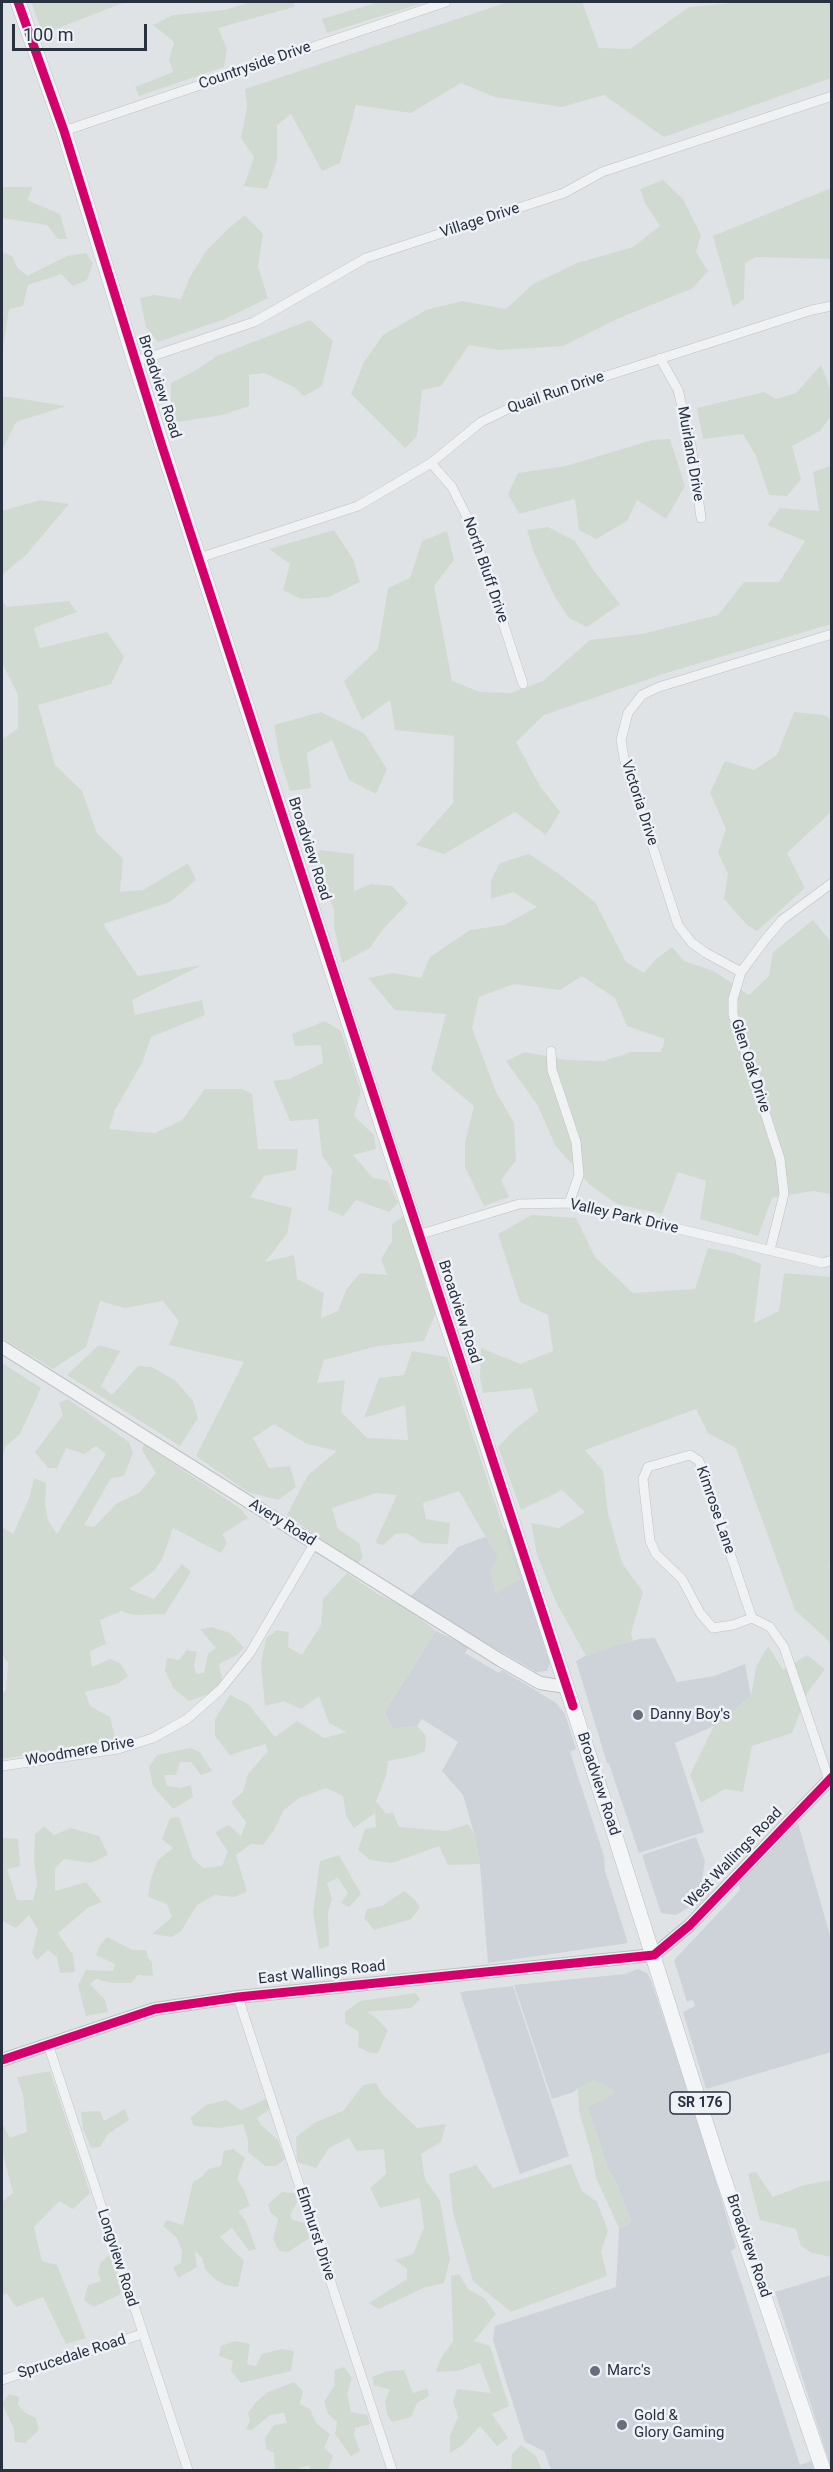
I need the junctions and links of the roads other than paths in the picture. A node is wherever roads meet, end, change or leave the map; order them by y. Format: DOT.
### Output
graph roads {
  1 [pos="18,2"];
  2 [pos="446,2"];
  3 [pos="831,96"];
  4 [pos="64,131"];
  5 [pos="831,306"];
  6 [pos="660,358"];
  7 [pos="135,362"];
  8 [pos="431,463"];
  9 [pos="701,518"];
  10 [pos="199,558"];
  11 [pos="831,634"];
  12 [pos="524,684"];
  13 [pos="831,884"];
  14 [pos="741,972"];
  15 [pos="551,1051"];
  16 [pos="569,1203"];
  17 [pos="418,1236"];
  18 [pos="770,1250"];
  19 [pos="831,1260"];
  20 [pos="2,1347"];
  21 [pos="314,1544"];
  22 [pos="752,1618"];
  23 [pos="566,1688"];
  24 [pos="2,1766"];
  25 [pos="830,1779"];
  26 [pos="654,1955"];
  27 [pos="238,1997"];
  28 [pos="48,2044"];
  29 [pos="2,2060"];
  30 [pos="142,2334"];
  31 [pos="2,2380"];
  32 [pos="188,2470"];
  33 [pos="392,2470"];
  34 [pos="823,2470"];
  1 -- 4 [label="main road, Broadview Road / SR 176"];
  2 -- 4 [label="street, Countryside Drive"];
  3 -- 7 [label="street, Village Drive"];
  4 -- 7 [label="main road, Broadview Road / SR 176"];
  5 -- 6 [label="street, Quail Run Drive"];
  6 -- 8 [label="street, Quail Run Drive"];
  6 -- 9 [label="street, Muirland Drive"];
  7 -- 10 [label="main road, Broadview Road / SR 176"];
  8 -- 10 [label="street, Quail Run Drive"];
  8 -- 12 [label="street, North Bluff Drive"];
  10 -- 17 [label="main road, Broadview Road / SR 176"];
  11 -- 14 [label="street, Victoria Drive"];
  13 -- 14 [label="street, Glen Oak Drive"];
  14 -- 18 [label="street, Glen Oak Drive"];
  15 -- 16 [label="street"];
  16 -- 17 [label="street, Valley Park Drive"];
  16 -- 18 [label="street, Valley Park Drive"];
  17 -- 23 [label="main road, Broadview Road / SR 176"];
  18 -- 19 [label="street, Valley Park Drive"];
  20 -- 21 [label="street, Avery Road"];
  21 -- 23 [label="street, Avery Road"];
  21 -- 24 [label="street, Woodmere Drive"];
  22 -- 22 [label="street, Kimrose Lane"];
  22 -- 25 [label="street"];
  23 -- 26 [label="main road, Broadview Road / SR 176"];
  25 -- 26 [label="street, West Wallings Road"];
  26 -- 27 [label="street, East Wallings Road"];
  26 -- 34 [label="main road, Broadview Road / SR 176"];
  27 -- 28 [label="street, East Wallings Road"];
  27 -- 33 [label="street, Elmhurst Drive"];
  28 -- 29 [label="street, East Wallings Road"];
  28 -- 30 [label="street, Longview Road"];
  30 -- 31 [label="street, Sprucedale Road"];
  30 -- 32 [label="street, Longview Road"];
}
